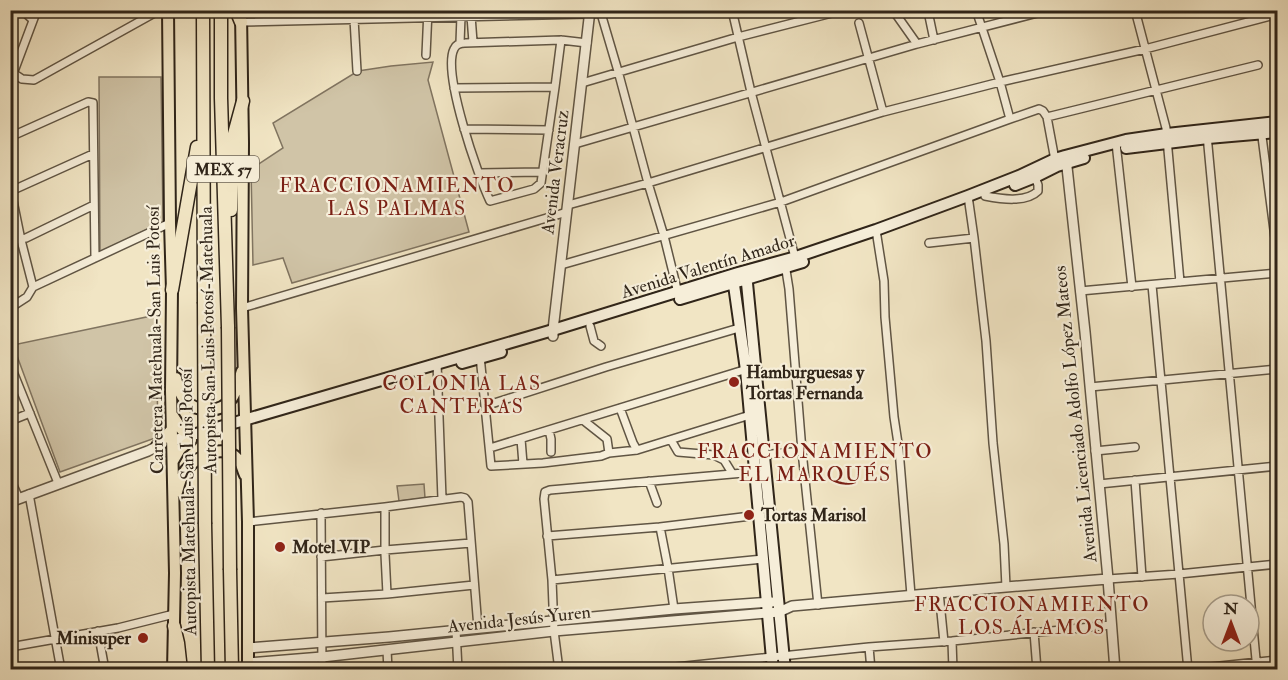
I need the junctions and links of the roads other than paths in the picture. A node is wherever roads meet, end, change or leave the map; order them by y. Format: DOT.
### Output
graph roads {
  1 [pos="22,10"];
  2 [pos="37,10"];
  3 [pos="160,10"];
  4 [pos="168,10"];
  5 [pos="203,10"];
  6 [pos="220,10"];
  7 [pos="301,10"];
  8 [pos="339,10"];
  9 [pos="611,10"];
  10 [pos="732,10"];
  11 [pos="893,10"];
  12 [pos="976,10"];
  13 [pos="1049,10"];
  14 [pos="1135,10"];
  15 [pos="590,12"];
  16 [pos="601,12"];
  17 [pos="832,13"];
  18 [pos="239,14"];
  19 [pos="375,14"];
  20 [pos="411,14"];
  21 [pos="428,14"];
  22 [pos="1278,14"];
  23 [pos="461,16"];
  24 [pos="471,16"];
  25 [pos="929,16"];
  26 [pos="339,19"];
  27 [pos="354,19"];
  28 [pos="301,20"];
  29 [pos="33,21"];
  30 [pos="859,23"];
  31 [pos="981,29"];
  32 [pos="738,37"];
  33 [pos="561,40"];
  34 [pos="934,40"];
  35 [pos="473,42"];
  36 [pos="587,43"];
  37 [pos="460,44"];
  38 [pos="917,44"];
  39 [pos="1145,49"];
  40 [pos="426,55"];
  41 [pos="868,59"];
  42 [pos="1258,65"];
  43 [pos="357,71"];
  44 [pos="618,71"];
  45 [pos="12,73"];
  46 [pos="10,82"];
  47 [pos="582,82"];
  48 [pos="1000,82"];
  49 [pos="555,87"];
  50 [pos="454,88"];
  51 [pos="1155,90"];
  52 [pos="751,92"];
  53 [pos="243,101"];
  54 [pos="883,112"];
  55 [pos="203,114"];
  56 [pos="1047,117"];
  57 [pos="1010,118"];
  58 [pos="1278,122"];
  59 [pos="632,127"];
  60 [pos="464,129"];
  61 [pos="1261,129"];
  62 [pos="549,130"];
  63 [pos="1278,132"];
  64 [pos="1207,134"];
  65 [pos="10,137"];
  66 [pos="1167,138"];
  67 [pos="574,144"];
  68 [pos="1117,146"];
  69 [pos="766,147"];
  70 [pos="93,154"];
  71 [pos="1061,161"];
  72 [pos="543,172"];
  73 [pos="479,173"];
  74 [pos="1035,177"];
  75 [pos="648,183"];
  76 [pos="11,188"];
  77 [pos="985,196"];
  78 [pos="968,199"];
  79 [pos="781,202"];
  80 [pos="94,205"];
  81 [pos="568,208"];
  82 [pos="170,223"];
  83 [pos="877,233"];
  84 [pos="664,236"];
  85 [pos="26,238"];
  86 [pos="974,238"];
  87 [pos="930,243"];
  88 [pos="95,258"];
  89 [pos="796,261"];
  90 [pos="1278,261"];
  91 [pos="785,264"];
  92 [pos="561,265"];
  93 [pos="225,271"];
  94 [pos="1278,273"];
  95 [pos="747,275"];
  96 [pos="1221,278"];
  97 [pos="733,279"];
  98 [pos="1180,282"];
  99 [pos="1152,285"];
  100 [pos="1132,286"];
  101 [pos="33,287"];
  102 [pos="172,290"];
  103 [pos="1080,291"];
  104 [pos="678,296"];
  105 [pos="10,308"];
  106 [pos="242,308"];
  107 [pos="590,326"];
  108 [pos="739,328"];
  109 [pos="553,333"];
  110 [pos="601,346"];
  111 [pos="172,354"];
  112 [pos="480,354"];
  113 [pos="10,364"];
  114 [pos="244,366"];
  115 [pos="438,366"];
  116 [pos="751,368"];
  117 [pos="1278,369"];
  118 [pos="1230,374"];
  119 [pos="1160,381"];
  120 [pos="1089,387"];
  121 [pos="485,406"];
  122 [pos="620,408"];
  123 [pos="30,413"];
  124 [pos="172,415"];
  125 [pos="750,415"];
  126 [pos="583,420"];
  127 [pos="10,421"];
  128 [pos="246,423"];
  129 [pos="172,429"];
  130 [pos="549,430"];
  131 [pos="190,437"];
  132 [pos="521,439"];
  133 [pos="671,440"];
  134 [pos="1136,447"];
  135 [pos="490,448"];
  136 [pos="165,450"];
  137 [pos="637,450"];
  138 [pos="802,451"];
  139 [pos="1095,451"];
  140 [pos="551,452"];
  141 [pos="609,453"];
  142 [pos="759,455"];
  143 [pos="523,464"];
  144 [pos="1278,466"];
  145 [pos="1239,469"];
  146 [pos="755,472"];
  147 [pos="732,473"];
  148 [pos="1169,477"];
  149 [pos="10,478"];
  150 [pos="1135,480"];
  151 [pos="248,481"];
  152 [pos="649,481"];
  153 [pos="58,483"];
  154 [pos="1099,484"];
  155 [pos="29,494"];
  156 [pos="442,499"];
  157 [pos="14,500"];
  158 [pos="657,503"];
  159 [pos="173,507"];
  160 [pos="385,507"];
  161 [pos="321,513"];
  162 [pos="759,515"];
  163 [pos="248,522"];
  164 [pos="660,527"];
  165 [pos="547,536"];
  166 [pos="471,543"];
  167 [pos="385,550"];
  168 [pos="321,557"];
  169 [pos="763,558"];
  170 [pos="1278,564"];
  171 [pos="1248,567"];
  172 [pos="668,568"];
  173 [pos="1179,574"];
  174 [pos="1142,577"];
  175 [pos="1108,579"];
  176 [pos="552,580"];
  177 [pos="474,585"];
  178 [pos="1006,587"];
  179 [pos="939,592"];
  180 [pos="387,594"];
  181 [pos="911,595"];
  182 [pos="322,598"];
  183 [pos="818,605"];
  184 [pos="779,607"];
  185 [pos="767,608"];
  186 [pos="674,609"];
  187 [pos="174,620"];
  188 [pos="1111,625"];
  189 [pos="554,626"];
  190 [pos="478,628"];
  191 [pos="456,630"];
  192 [pos="98,631"];
  193 [pos="1034,632"];
  194 [pos="55,639"];
  195 [pos="948,641"];
  196 [pos="457,642"];
  197 [pos="323,643"];
  198 [pos="868,646"];
  199 [pos="10,647"];
  200 [pos="248,648"];
  201 [pos="387,650"];
  202 [pos="784,655"];
  203 [pos="322,657"];
  204 [pos="772,657"];
  205 [pos="1278,660"];
  206 [pos="248,666"];
  207 [pos="1257,666"];
  208 [pos="15,669"];
  209 [pos="61,669"];
  210 [pos="105,669"];
  211 [pos="173,669"];
  212 [pos="180,669"];
  213 [pos="208,669"];
  214 [pos="232,669"];
  215 [pos="322,669"];
  216 [pos="387,669"];
  217 [pos="458,669"];
  218 [pos="559,669"];
  219 [pos="647,669"];
  220 [pos="772,669"];
  221 [pos="785,669"];
  222 [pos="870,669"];
  223 [pos="953,669"];
  224 [pos="1037,669"];
  225 [pos="1115,669"];
  226 [pos="1182,669"];
  227 [pos="1188,669"];
  1 -- 29 [label="street"];
  2 -- 29 [label="street"];
  3 -- 45 [label="street"];
  4 -- 82 [label="main road, Carretera Matehuala-San Luis Potosí"];
  5 -- 55 [label="highway, Autopista Matehuala-San Luis Potosí / MEX 57"];
  6 -- 93 [label="highway, Autopista San Luis Potosí-Matehuala / MEX 57"];
  7 -- 28 [label="street"];
  8 -- 26 [label="street"];
  9 -- 16 [label="street"];
  10 -- 32 [label="street"];
  11 -- 38 [label="street"];
  12 -- 31 [label="street"];
  13 -- 31 [label="street"];
  14 -- 39 [label="street"];
  15 -- 16 [label="street"];
  15 -- 24 [label="street"];
  15 -- 36 [label="street, Avenida Veracruz"];
  16 -- 44 [label="street"];
  17 -- 32 [label="street"];
  18 -- 28 [label="street"];
  18 -- 53 [label="main road"];
  19 -- 20 [label="street"];
  19 -- 27 [label="street"];
  20 -- 21 [label="street"];
  21 -- 23 [label="street"];
  21 -- 40 [label="street"];
  22 -- 39 [label="street"];
  23 -- 24 [label="street"];
  23 -- 37 [label="street"];
  24 -- 35 [label="street"];
  25 -- 34 [label="street"];
  26 -- 27 [label="street"];
  26 -- 28 [label="street"];
  27 -- 43 [label="street"];
  29 -- 45 [label="street"];
  30 -- 41 [label="street"];
  31 -- 34 [label="street"];
  31 -- 48 [label="street"];
  32 -- 44 [label="street"];
  32 -- 52 [label="street"];
  33 -- 35 [label="street"];
  33 -- 36 [label="street"];
  33 -- 49 [label="street"];
  34 -- 38 [label="street"];
  35 -- 37 [label="street"];
  36 -- 47 [label="street, Avenida Veracruz"];
  37 -- 50 [label="street"];
  38 -- 41 [label="street"];
  39 -- 48 [label="street"];
  39 -- 51 [label="street"];
  41 -- 52 [label="street"];
  41 -- 54 [label="street"];
  42 -- 51 [label="street"];
  44 -- 47 [label="street"];
  44 -- 59 [label="street"];
  45 -- 46 [label="street"];
  47 -- 67 [label="street, Avenida Veracruz"];
  48 -- 54 [label="street"];
  48 -- 57 [label="street"];
  49 -- 50 [label="street"];
  49 -- 62 [label="street"];
  50 -- 60 [label="street"];
  51 -- 56 [label="street"];
  51 -- 66 [label="street"];
  52 -- 59 [label="street"];
  52 -- 69 [label="street"];
  53 -- 93 [label="highway"];
  53 -- 106 [label="main road"];
  54 -- 69 [label="street"];
  55 -- 102 [label="highway"];
  55 -- 213 [label="highway, Autopista Matehuala-San Luis Potosí / MEX 57, bridge"];
  56 -- 57 [label="street"];
  56 -- 71 [label="street"];
  57 -- 79 [label="street"];
  58 -- 61 [label="main road, Avenida Valentín Amador"];
  59 -- 67 [label="street"];
  59 -- 75 [label="street"];
  60 -- 62 [label="street"];
  60 -- 73 [label="street"];
  61 -- 63 [label="main road, Avenida Valentín Amador"];
  61 -- 64 [label="main road, Avenida Valentín Amador"];
  61 -- 90 [label="street"];
  62 -- 72 [label="street"];
  64 -- 66 [label="main road, Avenida Valentín Amador"];
  64 -- 96 [label="street"];
  65 -- 70 [label="street"];
  66 -- 68 [label="main road, Avenida Valentín Amador"];
  66 -- 98 [label="street"];
  67 -- 81 [label="street, Avenida Veracruz"];
  68 -- 71 [label="main road, Avenida Valentín Amador"];
  68 -- 100 [label="street"];
  69 -- 75 [label="street"];
  69 -- 79 [label="street"];
  70 -- 76 [label="street"];
  70 -- 80 [label="street"];
  71 -- 74 [label="main road, Avenida Valentín Amador"];
  71 -- 78 [label="main road, Avenida Valentín Amador"];
  71 -- 103 [label="street, Avenida Licenciado Adolfo López Mateos"];
  72 -- 73 [label="street"];
  72 -- 73 [label="street"];
  74 -- 77 [label="main road, Avenida Valentín Amador"];
  74 -- 77 [label="street"];
  75 -- 81 [label="street"];
  75 -- 84 [label="street"];
  76 -- 101 [label="street"];
  77 -- 78 [label="main road, Avenida Valentín Amador"];
  78 -- 83 [label="main road, Avenida Valentín Amador"];
  78 -- 86 [label="street"];
  79 -- 84 [label="street"];
  79 -- 89 [label="street"];
  80 -- 85 [label="street"];
  80 -- 88 [label="street"];
  81 -- 92 [label="street, Avenida Veracruz"];
  81 -- 106 [label="street"];
  82 -- 88 [label="street"];
  82 -- 102 [label="main road, Carretera Matehuala-San Luis Potosí"];
  83 -- 89 [label="main road, Avenida Valentín Amador"];
  83 -- 181 [label="street"];
  84 -- 92 [label="street"];
  84 -- 104 [label="street"];
  86 -- 87 [label="street"];
  86 -- 178 [label="street"];
  88 -- 101 [label="street"];
  89 -- 91 [label="main road, Avenida Valentín Amador"];
  91 -- 95 [label="main road, Avenida Valentín Amador"];
  91 -- 138 [label="street"];
  92 -- 109 [label="street, Avenida Veracruz"];
  93 -- 214 [label="highway, Autopista San Luis Potosí-Matehuala / MEX 57, bridge"];
  94 -- 96 [label="street"];
  95 -- 97 [label="main road, Avenida Valentín Amador"];
  95 -- 116 [label="main road"];
  96 -- 98 [label="street"];
  96 -- 118 [label="street"];
  97 -- 104 [label="main road, Avenida Valentín Amador"];
  97 -- 108 [label="main road"];
  98 -- 99 [label="street"];
  99 -- 100 [label="street"];
  99 -- 119 [label="street"];
  100 -- 103 [label="street"];
  101 -- 105 [label="street"];
  102 -- 111 [label="main road, Carretera Matehuala-San Luis Potosí"];
  103 -- 120 [label="street, Avenida Licenciado Adolfo López Mateos"];
  104 -- 107 [label="main road, Avenida Valentín Amador"];
  104 -- 109 [label="main road, Avenida Valentín Amador"];
  106 -- 114 [label="main road"];
  107 -- 109 [label="main road, Avenida Valentín Amador"];
  107 -- 110 [label="street"];
  108 -- 116 [label="main road"];
  108 -- 121 [label="street"];
  109 -- 112 [label="main road, Avenida Valentín Amador"];
  111 -- 114 [label="main road"];
  111 -- 124 [label="main road, Carretera Matehuala-San Luis Potosí"];
  112 -- 115 [label="main road, Avenida Valentín Amador"];
  112 -- 121 [label="street"];
  113 -- 123 [label="street"];
  114 -- 128 [label="main road"];
  115 -- 128 [label="main road, Avenida Valentín Amador"];
  115 -- 156 [label="street"];
  116 -- 122 [label="street"];
  116 -- 125 [label="main road"];
  116 -- 142 [label="main road"];
  117 -- 118 [label="street"];
  118 -- 119 [label="street"];
  118 -- 145 [label="street"];
  119 -- 120 [label="street"];
  119 -- 148 [label="street"];
  120 -- 139 [label="street, Avenida Licenciado Adolfo López Mateos"];
  121 -- 135 [label="street"];
  122 -- 126 [label="street"];
  122 -- 137 [label="street"];
  123 -- 127 [label="street"];
  123 -- 153 [label="street"];
  124 -- 129 [label="main road, Carretera Matehuala-San Luis Potosí"];
  124 -- 131 [label="main road"];
  125 -- 133 [label="street"];
  125 -- 142 [label="main road"];
  126 -- 130 [label="street"];
  126 -- 141 [label="street"];
  128 -- 131 [label="main road, Avenida Valentín Amador"];
  128 -- 151 [label="main road"];
  129 -- 136 [label="main road, Carretera Matehuala-San Luis Potosí"];
  129 -- 136 [label="main road"];
  130 -- 132 [label="street"];
  130 -- 140 [label="street"];
  131 -- 136 [label="main road, Avenida Valentín Amador"];
  131 -- 136 [label="main road"];
  132 -- 135 [label="street"];
  132 -- 143 [label="street"];
  133 -- 137 [label="street"];
  133 -- 147 [label="street"];
  134 -- 139 [label="street"];
  135 -- 143 [label="street"];
  136 -- 153 [label="street, Avenida Valentín Amador"];
  136 -- 159 [label="main road, Carretera Matehuala-San Luis Potosí"];
  137 -- 141 [label="street"];
  138 -- 142 [label="street"];
  138 -- 183 [label="street"];
  139 -- 154 [label="street, Avenida Licenciado Adolfo López Mateos"];
  141 -- 143 [label="street"];
  142 -- 146 [label="main road"];
  142 -- 184 [label="main road"];
  144 -- 145 [label="street"];
  145 -- 148 [label="street"];
  145 -- 171 [label="street"];
  146 -- 147 [label="street"];
  146 -- 162 [label="main road"];
  147 -- 152 [label="street"];
  148 -- 150 [label="street"];
  148 -- 173 [label="street"];
  149 -- 157 [label="street"];
  150 -- 154 [label="street"];
  150 -- 174 [label="street"];
  151 -- 159 [label="main road"];
  151 -- 163 [label="main road"];
  152 -- 158 [label="street"];
  152 -- 165 [label="street"];
  153 -- 155 [label="street, Avenida Valentín Amador"];
  154 -- 175 [label="street, Avenida Licenciado Adolfo López Mateos"];
  155 -- 157 [label="street, Avenida Valentín Amador"];
  155 -- 194 [label="street"];
  156 -- 160 [label="street"];
  156 -- 166 [label="street"];
  159 -- 187 [label="main road, Carretera Matehuala-San Luis Potosí"];
  160 -- 161 [label="street"];
  160 -- 167 [label="street"];
  161 -- 163 [label="street"];
  161 -- 168 [label="street"];
  162 -- 164 [label="street"];
  162 -- 169 [label="main road"];
  163 -- 200 [label="main road"];
  164 -- 165 [label="street"];
  164 -- 172 [label="street"];
  165 -- 176 [label="street"];
  166 -- 167 [label="street"];
  166 -- 177 [label="street"];
  167 -- 168 [label="street"];
  167 -- 180 [label="street"];
  168 -- 182 [label="street"];
  169 -- 172 [label="street"];
  169 -- 185 [label="main road"];
  170 -- 171 [label="street"];
  171 -- 173 [label="street"];
  171 -- 207 [label="street"];
  172 -- 176 [label="street"];
  172 -- 186 [label="street"];
  173 -- 174 [label="street"];
  173 -- 227 [label="street"];
  174 -- 175 [label="street"];
  175 -- 178 [label="street, Avenida Jesús Yuren"];
  175 -- 188 [label="street, Avenida Licenciado Adolfo López Mateos"];
  176 -- 189 [label="street"];
  177 -- 180 [label="street"];
  177 -- 190 [label="street"];
  178 -- 179 [label="street, Avenida Jesús Yuren"];
  179 -- 181 [label="street, Avenida Jesús Yuren"];
  179 -- 195 [label="street"];
  180 -- 182 [label="street"];
  181 -- 183 [label="street, Avenida Jesús Yuren"];
  182 -- 197 [label="street"];
  183 -- 184 [label="street, Avenida Jesús Yuren"];
  184 -- 185 [label="street, Avenida Jesús Yuren"];
  184 -- 202 [label="main road"];
  185 -- 186 [label="street, Avenida Jesús Yuren"];
  185 -- 189 [label="street, Avenida Jesús Yuren"];
  185 -- 204 [label="main road"];
  186 -- 189 [label="street, Avenida Jesús Yuren"];
  187 -- 192 [label="street"];
  187 -- 211 [label="main road, Carretera Matehuala-San Luis Potosí"];
  187 -- 212 [label="highway"];
  188 -- 193 [label="street"];
  188 -- 225 [label="street, Avenida Licenciado Adolfo López Mateos"];
  189 -- 190 [label="street, Avenida Jesús Yuren"];
  189 -- 196 [label="street, Avenida Jesús Yuren"];
  189 -- 218 [label="street"];
  190 -- 191 [label="street, Avenida Jesús Yuren"];
  191 -- 196 [label="street"];
  191 -- 197 [label="street, Avenida Jesús Yuren"];
  192 -- 194 [label="street"];
  192 -- 210 [label="street"];
  193 -- 195 [label="street"];
  193 -- 224 [label="street"];
  194 -- 199 [label="street"];
  194 -- 209 [label="street"];
  195 -- 198 [label="street"];
  195 -- 223 [label="street"];
  196 -- 201 [label="street, Avenida Jesús Yuren"];
  196 -- 217 [label="street"];
  197 -- 200 [label="street, Avenida Jesús Yuren"];
  197 -- 203 [label="street"];
  198 -- 202 [label="street"];
  198 -- 222 [label="street"];
  199 -- 208 [label="street"];
  200 -- 206 [label="main road"];
  201 -- 203 [label="street, Avenida Jesús Yuren"];
  201 -- 216 [label="street"];
  202 -- 204 [label="street"];
  202 -- 221 [label="main road"];
  203 -- 206 [label="street, Avenida Jesús Yuren"];
  203 -- 215 [label="street"];
  204 -- 219 [label="street"];
  204 -- 220 [label="main road"];
  205 -- 207 [label="street"];
  207 -- 227 [label="street"];
  226 -- 227 [label="street"];
}
